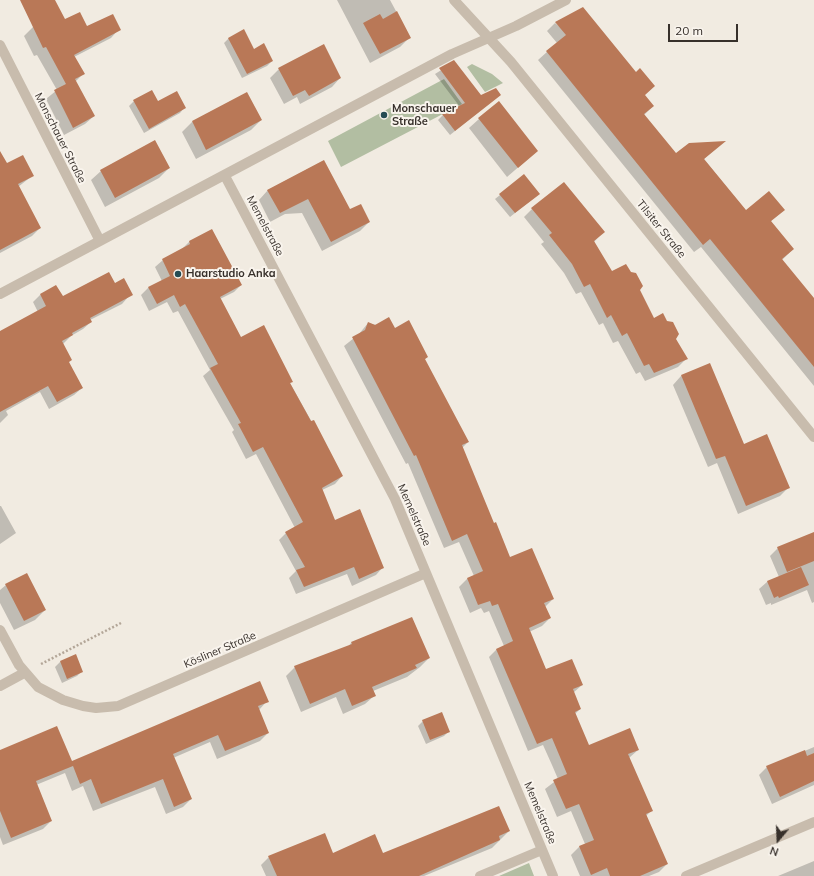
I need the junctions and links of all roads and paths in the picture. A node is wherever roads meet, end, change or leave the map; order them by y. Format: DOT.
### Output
graph roads {
  1 [pos="454,0"];
  2 [pos="566,0"];
  3 [pos="487,37"];
  4 [pos="0,45"];
  5 [pos="225,176"];
  6 [pos="100,241"];
  7 [pos="0,294"];
  8 [pos="814,438"];
  9 [pos="426,573"];
  10 [pos="121,623"];
  11 [pos="0,630"];
  12 [pos="24,673"];
  13 [pos="0,686"];
  14 [pos="814,822"];
  15 [pos="542,850"];
  16 [pos="480,876"];
  17 [pos="553,876"];
  18 [pos="686,876"];
  1 -- 3 [label="street, Tilsiter Straße"];
  2 -- 3 [label="street"];
  3 -- 5 [label="street"];
  3 -- 8 [label="street, Tilsiter Straße"];
  4 -- 6 [label="street, Monschauer Straße"];
  5 -- 6 [label="street"];
  5 -- 9 [label="street, Memelstraße"];
  6 -- 7 [label="street"];
  9 -- 12 [label="street, Kösliner Straße"];
  9 -- 15 [label="street, Memelstraße"];
  10 -- 12 [label="path"];
  11 -- 12 [label="street, Kösliner Straße"];
  12 -- 13 [label="street"];
  14 -- 18 [label="street"];
  15 -- 16 [label="street"];
  15 -- 17 [label="street, Memelstraße"];
}
